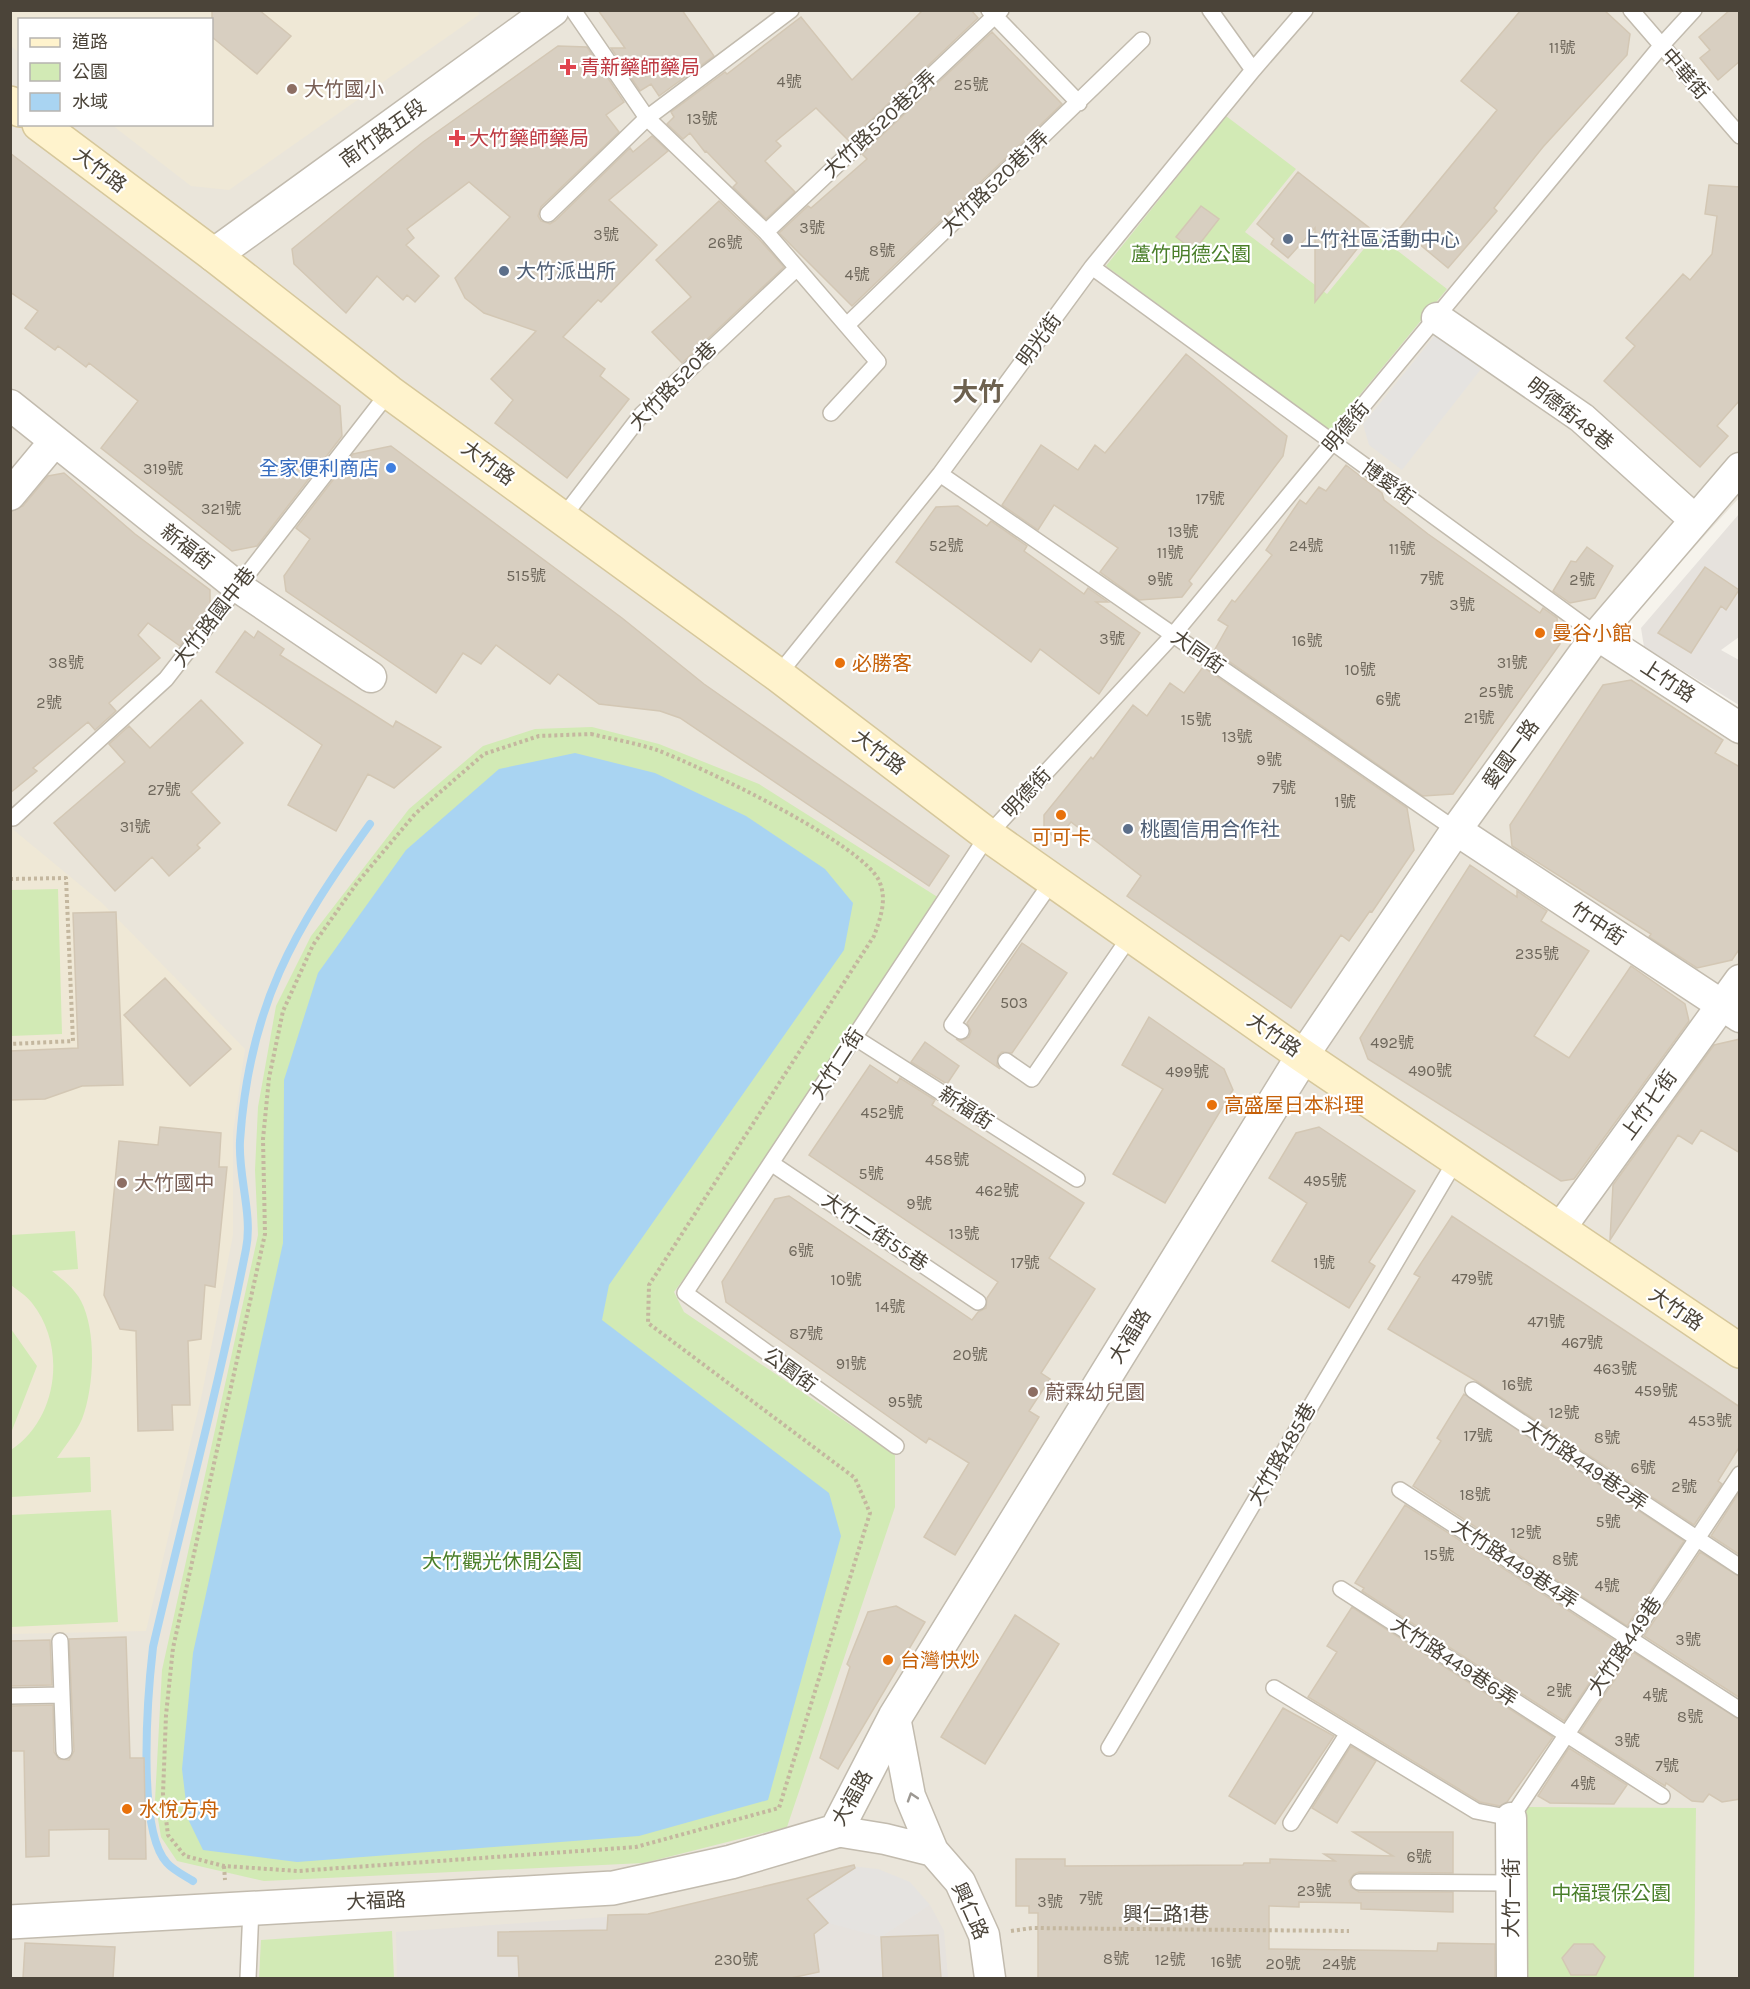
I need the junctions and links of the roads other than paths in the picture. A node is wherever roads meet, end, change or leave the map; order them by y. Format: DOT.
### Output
graph roads {
  1 [pos="552,10"];
  2 [pos="573,10"];
  3 [pos="791,10"];
  4 [pos="1210,10"];
  5 [pos="1305,10"];
  6 [pos="1631,10"];
  7 [pos="1694,10"];
  8 [pos="995,12"];
  9 [pos="1142,40"];
  10 [pos="1661,46"];
  11 [pos="1253,70"];
  12 [pos="1079,103"];
  13 [pos="647,118"];
  14 [pos="42,126"];
  15 [pos="1740,136"];
  16 [pos="548,214"];
  17 [pos="766,232"];
  18 [pos="214,255"];
  19 [pos="1092,267"];
  20 [pos="797,268"];
  21 [pos="1437,318"];
  22 [pos="847,325"];
  23 [pos="389,392"];
  24 [pos="10,405"];
  25 [pos="831,413"];
  26 [pos="54,442"];
  27 [pos="1333,442"];
  28 [pos="1740,468"];
  29 [pos="940,474"];
  30 [pos="10,495"];
  31 [pos="563,517"];
  32 [pos="1695,520"];
  33 [pos="238,587"];
  34 [pos="1173,635"];
  35 [pos="1597,635"];
  36 [pos="778,675"];
  37 [pos="371,677"];
  38 [pos="1740,728"];
  39 [pos="13,818"];
  40 [pos="1456,830"];
  41 [pos="988,835"];
  42 [pos="1053,880"];
  43 [pos="1131,935"];
  44 [pos="1740,980"];
  45 [pos="1730,1011"];
  46 [pos="961,1031"];
  47 [pos="854,1037"];
  48 [pos="1303,1056"];
  49 [pos="1006,1061"];
  50 [pos="1456,1160"];
  51 [pos="771,1163"];
  52 [pos="1077,1179"];
  53 [pos="1559,1230"];
  54 [pos="685,1293"];
  55 [pos="978,1302"];
  56 [pos="1740,1351"];
  57 [pos="1473,1390"];
  58 [pos="896,1446"];
  59 [pos="1740,1474"];
  60 [pos="1400,1490"];
  61 [pos="1696,1540"];
  62 [pos="1740,1567"];
  63 [pos="1341,1589"];
  64 [pos="1630,1638"];
  65 [pos="60,1641"];
  66 [pos="1274,1688"];
  67 [pos="62,1695"];
  68 [pos="10,1696"];
  69 [pos="1740,1710"];
  70 [pos="895,1717"];
  71 [pos="1348,1733"];
  72 [pos="1567,1735"];
  73 [pos="1109,1748"];
  74 [pos="64,1751"];
  75 [pos="1662,1797"];
  76 [pos="1511,1818"];
  77 [pos="1291,1823"];
  78 [pos="836,1831"];
  79 [pos="933,1851"];
  80 [pos="1359,1882"];
  81 [pos="1511,1883"];
  82 [pos="251,1908"];
  83 [pos="10,1922"];
  84 [pos="248,1978"];
  85 [pos="990,1978"];
  86 [pos="1512,1978"];
  1 -- 18 [label="street, 南竹路五段"];
  2 -- 13 [label="lane"];
  3 -- 13 [label="lane"];
  4 -- 11 [label="lane"];
  5 -- 11 [label="lane, 明光街"];
  6 -- 10 [label="lane, 中華街"];
  7 -- 10 [label="lane, 明德街"];
  8 -- 12 [label="lane, 大竹路520巷2弄"];
  8 -- 17 [label="lane, 大竹路520巷2弄"];
  9 -- 12 [label="lane, 大竹路520巷1弄"];
  10 -- 15 [label="lane, 中華街"];
  10 -- 21 [label="lane, 明德街"];
  11 -- 19 [label="lane, 明光街"];
  12 -- 22 [label="lane, 大竹路520巷1弄"];
  13 -- 16 [label="lane"];
  13 -- 17 [label="lane"];
  14 -- 18 [label="main road, 大竹路"];
  17 -- 20 [label="lane"];
  18 -- 23 [label="main road, 大竹路"];
  19 -- 27 [label="lane, 博愛街"];
  19 -- 29 [label="lane, 明光街"];
  20 -- 22 [label="lane"];
  20 -- 31 [label="lane, 大竹路520巷"];
  21 -- 27 [label="lane, 明德街"];
  21 -- 32 [label="street, 明德街48巷"];
  22 -- 25 [label="lane"];
  23 -- 31 [label="main road, 大竹路"];
  23 -- 33 [label="lane, 大竹路國中巷"];
  24 -- 26 [label="street, 新福街"];
  26 -- 30 [label="street"];
  26 -- 33 [label="street, 新福街"];
  27 -- 34 [label="lane, 明德街"];
  27 -- 35 [label="lane, 博愛街"];
  28 -- 32 [label="street, 愛國一路"];
  29 -- 34 [label="lane, 大同街"];
  29 -- 36 [label="lane, 明光街"];
  31 -- 36 [label="main road, 大竹路"];
  32 -- 35 [label="street, 愛國一路"];
  33 -- 37 [label="street, 新福街"];
  33 -- 39 [label="lane, 大竹路國中巷"];
  34 -- 40 [label="lane, 大同街"];
  34 -- 41 [label="lane, 明德街"];
  35 -- 38 [label="street, 上竹路"];
  35 -- 40 [label="street, 愛國一路"];
  36 -- 41 [label="main road, 大竹路"];
  40 -- 45 [label="street, 竹中街"];
  40 -- 48 [label="street, 愛國一路"];
  41 -- 42 [label="main road, 大竹路"];
  41 -- 47 [label="lane, 大竹二街"];
  42 -- 43 [label="main road, 大竹路"];
  42 -- 46 [label="lane"];
  43 -- 48 [label="main road, 大竹路"];
  43 -- 49 [label="lane"];
  44 -- 45 [label="street, 上竹七街"];
  45 -- 53 [label="street, 上竹七街"];
  47 -- 51 [label="lane, 大竹二街"];
  47 -- 52 [label="lane, 新福街"];
  48 -- 50 [label="main road, 大竹路"];
  48 -- 70 [label="street, 大福路"];
  50 -- 53 [label="main road, 大竹路"];
  50 -- 73 [label="lane, 大竹路485巷"];
  51 -- 54 [label="lane, 大竹二街"];
  51 -- 55 [label="lane, 大竹二街55巷"];
  53 -- 56 [label="main road, 大竹路"];
  54 -- 58 [label="lane, 公園街"];
  57 -- 61 [label="lane, 大竹路449巷2弄"];
  59 -- 61 [label="lane, 大竹路449巷"];
  60 -- 64 [label="lane, 大竹路449巷4弄"];
  61 -- 62 [label="lane, 大竹路449巷2弄"];
  61 -- 64 [label="lane, 大竹路449巷"];
  63 -- 72 [label="lane, 大竹路449巷6弄"];
  64 -- 69 [label="lane, 大竹路449巷4弄"];
  64 -- 72 [label="lane, 大竹路449巷"];
  65 -- 67 [label="lane"];
  66 -- 71 [label="lane"];
  67 -- 68 [label="lane"];
  67 -- 74 [label="lane"];
  70 -- 78 [label="street, 大福路"];
  79 -- 70 [label="street, 興仁路, one-way"];
  71 -- 76 [label="lane"];
  71 -- 77 [label="lane"];
  72 -- 75 [label="lane, 大竹路449巷6弄"];
  72 -- 76 [label="lane, 大竹路449巷"];
  76 -- 81 [label="street, 大竹一街"];
  78 -- 79 [label="street"];
  78 -- 82 [label="street, 大福路"];
  79 -- 85 [label="street, 興仁路"];
  80 -- 81 [label="lane"];
  81 -- 86 [label="street, 大竹一街"];
  82 -- 83 [label="street, 大福路"];
  82 -- 84 [label="lane"];
}
